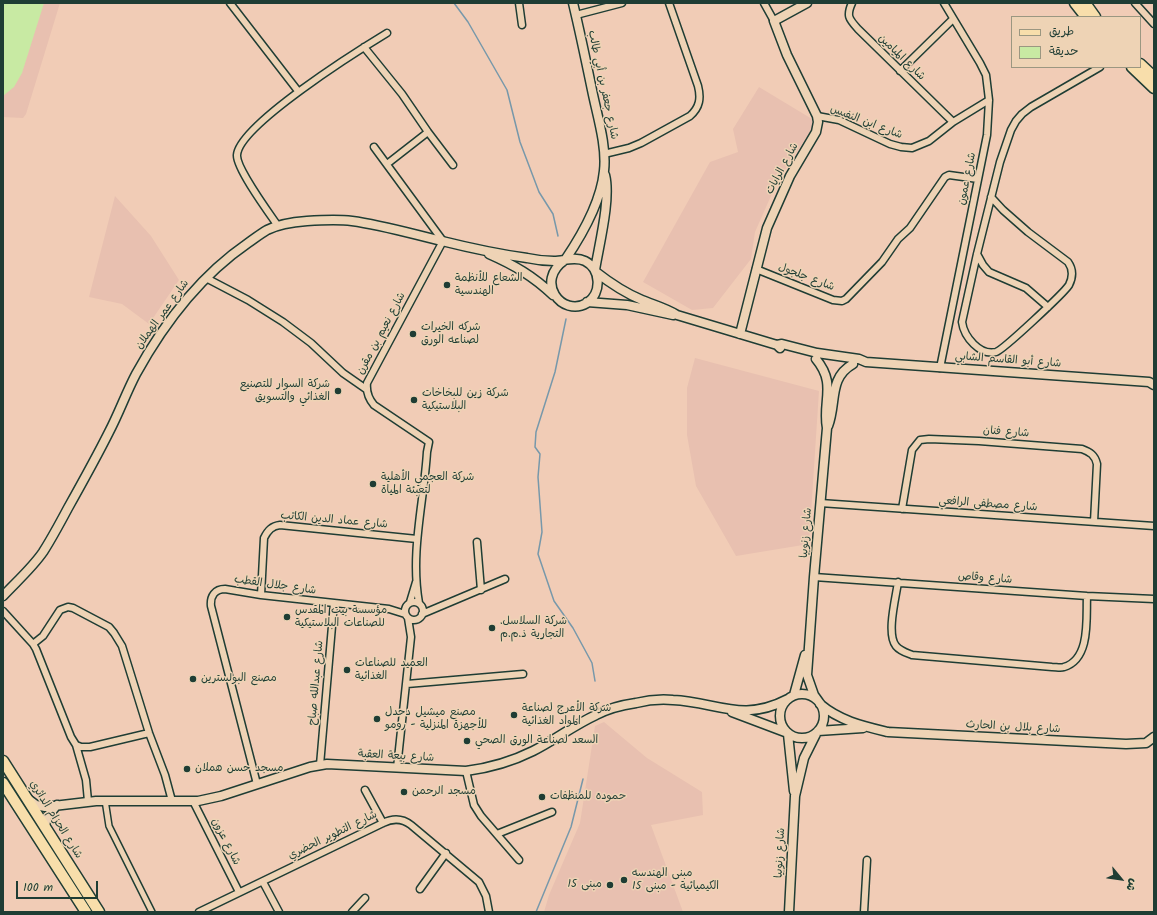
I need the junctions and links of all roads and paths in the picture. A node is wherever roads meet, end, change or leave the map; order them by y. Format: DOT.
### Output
graph roads {
  1 [pos="230,3"];
  2 [pos="519,3"];
  3 [pos="573,3"];
  4 [pos="622,3"];
  5 [pos="669,3"];
  6 [pos="764,3"];
  7 [pos="807,3"];
  8 [pos="852,3"];
  9 [pos="944,3"];
  10 [pos="1075,3"];
  11 [pos="1085,3"];
  12 [pos="1135,3"];
  13 [pos="576,15"];
  14 [pos="1085,16"];
  15 [pos="1094,16"];
  16 [pos="953,19"];
  17 [pos="774,22"];
  18 [pos="1154,24"];
  19 [pos="522,25"];
  20 [pos="387,33"];
  21 [pos="364,48"];
  22 [pos="1141,65"];
  23 [pos="1098,68"];
  24 [pos="1133,68"];
  25 [pos="900,71"];
  26 [pos="1154,77"];
  27 [pos="1154,88"];
  28 [pos="298,91"];
  29 [pos="989,100"];
  30 [pos="817,116"];
  31 [pos="953,122"];
  32 [pos="428,132"];
  33 [pos="374,147"];
  34 [pos="604,154"];
  35 [pos="387,164"];
  36 [pos="453,165"];
  37 [pos="604,172"];
  38 [pos="978,179"];
  39 [pos="991,197"];
  40 [pos="278,226"];
  41 [pos="443,241"];
  42 [pos="477,249"];
  43 [pos="977,254"];
  44 [pos="565,260"];
  45 [pos="756,269"];
  46 [pos="595,271"];
  47 [pos="206,278"];
  48 [pos="555,297"];
  49 [pos="587,302"];
  50 [pos="1048,307"];
  51 [pos="677,315"];
  52 [pos="740,334"];
  53 [pos="777,345"];
  54 [pos="816,359"];
  55 [pos="866,362"];
  56 [pos="853,364"];
  57 [pos="940,368"];
  58 [pos="1152,381"];
  59 [pos="366,389"];
  60 [pos="827,428"];
  61 [pos="820,504"];
  62 [pos="902,509"];
  63 [pos="1094,522"];
  64 [pos="1154,526"];
  65 [pos="417,539"];
  66 [pos="477,542"];
  67 [pos="814,577"];
  68 [pos="417,578"];
  69 [pos="505,579"];
  70 [pos="898,582"];
  71 [pos="481,590"];
  72 [pos="261,595"];
  73 [pos="3,596"];
  74 [pos="1088,596"];
  75 [pos="1154,599"];
  76 [pos="334,603"];
  77 [pos="408,604"];
  78 [pos="420,604"];
  79 [pos="442,605"];
  80 [pos="389,609"];
  81 [pos="3,611"];
  82 [pos="407,616"];
  83 [pos="420,616"];
  84 [pos="411,637"];
  85 [pos="810,639"];
  86 [pos="33,644"];
  87 [pos="523,674"];
  88 [pos="406,684"];
  89 [pos="791,697"];
  90 [pos="820,703"];
  91 [pos="724,709"];
  92 [pos="842,719"];
  93 [pos="869,728"];
  94 [pos="836,729"];
  95 [pos="149,733"];
  96 [pos="786,733"];
  97 [pos="817,733"];
  98 [pos="1154,737"];
  99 [pos="76,745"];
  100 [pos="3,761"];
  101 [pos="320,765"];
  102 [pos="397,768"];
  103 [pos="466,771"];
  104 [pos="3,783"];
  105 [pos="257,784"];
  106 [pos="365,790"];
  107 [pos="795,796"];
  108 [pos="27,799"];
  109 [pos="104,800"];
  110 [pos="88,801"];
  111 [pos="172,802"];
  112 [pos="193,802"];
  113 [pos="57,805"];
  114 [pos="552,812"];
  115 [pos="383,823"];
  116 [pos="45,826"];
  117 [pos="497,834"];
  118 [pos="446,853"];
  119 [pos="519,860"];
  120 [pos="867,860"];
  121 [pos="263,882"];
  122 [pos="420,889"];
  123 [pos="239,892"];
  124 [pos="365,898"];
  125 [pos="86,912"];
  126 [pos="99,912"];
  127 [pos="152,912"];
  128 [pos="199,912"];
  129 [pos="279,912"];
  130 [pos="352,912"];
  131 [pos="489,912"];
  132 [pos="789,912"];
  133 [pos="864,912"];
  1 -- 28 [label="street"];
  2 -- 19 [label="street"];
  3 -- 13 [label="street, شارع جعفر بن أبي طالب"];
  4 -- 13 [label="street"];
  5 -- 34 [label="street"];
  6 -- 17 [label="street"];
  7 -- 17 [label="street"];
  8 -- 25 [label="street, شارع الميامين"];
  9 -- 16 [label="street, شارع عمون"];
  10 -- 14 [label="main road"];
  11 -- 15 [label="main road"];
  12 -- 18 [label="street"];
  13 -- 34 [label="street, شارع جعفر بن أبي طالب"];
  16 -- 25 [label="street"];
  16 -- 29 [label="street, شارع عمون"];
  17 -- 30 [label="street"];
  20 -- 21 [label="street"];
  21 -- 28 [label="street"];
  21 -- 32 [label="street"];
  22 -- 26 [label="main road"];
  23 -- 39 [label="street"];
  24 -- 27 [label="main road"];
  25 -- 31 [label="street, شارع الميامين"];
  28 -- 40 [label="street"];
  29 -- 31 [label="street, شارع ابن النفيس"];
  29 -- 38 [label="street, شارع عمون"];
  30 -- 31 [label="street, شارع ابن النفيس"];
  30 -- 45 [label="street, شارع الرايات"];
  32 -- 35 [label="street"];
  32 -- 36 [label="street"];
  33 -- 35 [label="street"];
  34 -- 37 [label="street, شارع جعفر بن أبي طالب"];
  35 -- 41 [label="street"];
  37 -- 44 [label="street, شارع جعفر بن أبي طالب"];
  37 -- 46 [label="street, شارع جعفر بن أبي طالب"];
  38 -- 45 [label="street, شارع جلجول"];
  38 -- 57 [label="street, شارع عمون"];
  39 -- 43 [label="street"];
  39 -- 50 [label="street"];
  40 -- 41 [label="street, شارع عمر الهملان"];
  40 -- 47 [label="street, شارع عمر الهملان"];
  41 -- 42 [label="street, شارع عمر الهملان"];
  41 -- 59 [label="street, شارع نعيم بن مقرن"];
  42 -- 44 [label="street, شارع عمر الهملان"];
  42 -- 48 [label="street, شارع عمر الهملان"];
  43 -- 50 [label="street"];
  43 -- 50 [label="street"];
  44 -- 46 [label="street"];
  44 -- 48 [label="street"];
  45 -- 52 [label="street, شارع الرايات"];
  46 -- 49 [label="street"];
  46 -- 51 [label="street, شارع أبو القاسم الشابي"];
  47 -- 59 [label="street"];
  47 -- 73 [label="street, شارع عمر الهملان"];
  48 -- 49 [label="street"];
  49 -- 51 [label="street, شارع أبو القاسم الشابي"];
  51 -- 52 [label="street, شارع أبو القاسم الشابي"];
  52 -- 53 [label="street, شارع أبو القاسم الشابي"];
  53 -- 54 [label="street, شارع أبو القاسم الشابي"];
  53 -- 55 [label="street, شارع أبو القاسم الشابي"];
  54 -- 56 [label="street, شارع أبو القاسم الشابي"];
  54 -- 60 [label="street, شارع زنوبيا"];
  55 -- 56 [label="street, شارع أبو القاسم الشابي"];
  55 -- 57 [label="street, شارع أبو القاسم الشابي"];
  56 -- 60 [label="street, شارع زنوبيا"];
  57 -- 58 [label="street, شارع أبو القاسم الشابي"];
  59 -- 65 [label="street, شارع نعيم بن مقرن"];
  60 -- 61 [label="street, شارع زنوبيا"];
  61 -- 62 [label="street, شارع مصطفى الرافعي"];
  61 -- 67 [label="street, شارع زنوبيا"];
  62 -- 63 [label="street, شارع مصطفى الرافعي"];
  62 -- 63 [label="street, شارع فنان"];
  63 -- 64 [label="street, شارع مصطفى الرافعي"];
  65 -- 68 [label="street, شارع نعيم بن مقرن"];
  65 -- 72 [label="street, شارع عماد الدين الكاتب"];
  66 -- 71 [label="street"];
  67 -- 70 [label="street, شارع وقاص"];
  67 -- 85 [label="street, شارع زنوبيا"];
  68 -- 77 [label="street, شارع نعيم بن مقرن"];
  68 -- 78 [label="street, شارع نعيم بن مقرن"];
  69 -- 71 [label="street"];
  70 -- 74 [label="street, شارع وقاص"];
  70 -- 74 [label="street"];
  71 -- 79 [label="street"];
  72 -- 76 [label="street, شارع جلال القطب"];
  72 -- 105 [label="street, شارع جلال القطب"];
  74 -- 75 [label="street, شارع وقاص"];
  76 -- 80 [label="street, شارع جلال القطب"];
  76 -- 101 [label="street, شارع عبدالله صباح"];
  77 -- 78 [label="street"];
  77 -- 80 [label="street, شارع جلال القطب"];
  77 -- 82 [label="street"];
  78 -- 79 [label="street"];
  78 -- 83 [label="street"];
  79 -- 83 [label="street"];
  80 -- 82 [label="street, شارع جلال القطب"];
  81 -- 86 [label="street"];
  82 -- 83 [label="street"];
  82 -- 84 [label="street"];
  83 -- 84 [label="street"];
  84 -- 88 [label="street"];
  85 -- 89 [label="street, شارع زنوبيا"];
  85 -- 90 [label="street, شارع زنوبيا"];
  86 -- 95 [label="street"];
  86 -- 99 [label="street"];
  87 -- 88 [label="street"];
  88 -- 102 [label="street"];
  89 -- 90 [label="street"];
  89 -- 91 [label="street, شارع بيعة العقبة"];
  89 -- 96 [label="street"];
  90 -- 92 [label="street, شارع بلال بن الحارث"];
  90 -- 97 [label="street"];
  91 -- 96 [label="street, شارع بيعة العقبة"];
  91 -- 103 [label="street, شارع بيعة العقبة"];
  92 -- 93 [label="street, شارع بلال بن الحارث"];
  92 -- 94 [label="street"];
  93 -- 94 [label="street, شارع بلال بن الحارث"];
  93 -- 98 [label="street, شارع بلال بن الحارث"];
  94 -- 97 [label="street, شارع بلال بن الحارث"];
  95 -- 99 [label="street"];
  95 -- 111 [label="street"];
  96 -- 97 [label="street"];
  96 -- 107 [label="street, شارع زنوبيا"];
  97 -- 107 [label="street, شارع زنوبيا"];
  99 -- 110 [label="street"];
  100 -- 108 [label="main road, شارع الحزام الدائري"];
  101 -- 102 [label="street, شارع بيعة العقبة"];
  101 -- 105 [label="street, شارع بيعة العقبة"];
  102 -- 103 [label="street, شارع بيعة العقبة"];
  103 -- 117 [label="street"];
  104 -- 125 [label="main road"];
  105 -- 112 [label="street, شارع بيعة العقبة"];
  106 -- 115 [label="street"];
  107 -- 132 [label="street, شارع زنوبيا"];
  108 -- 113 [label="street, شارع بيعة العقبة"];
  108 -- 116 [label="main road, شارع الحزام الدائري"];
  109 -- 110 [label="street, شارع بيعة العقبة"];
  109 -- 111 [label="street, شارع بيعة العقبة"];
  109 -- 127 [label="street"];
  110 -- 113 [label="street, شارع بيعة العقبة"];
  111 -- 112 [label="street, شارع بيعة العقبة"];
  112 -- 123 [label="street, شارع عزون"];
  113 -- 116 [label="street"];
  114 -- 117 [label="street"];
  115 -- 118 [label="street, شارع التطوير الحضري"];
  115 -- 121 [label="street, شارع التطوير الحضري"];
  116 -- 126 [label="main road, شارع الحزام الدائري"];
  117 -- 119 [label="street"];
  118 -- 122 [label="street"];
  118 -- 131 [label="street, شارع التطوير الحضري"];
  120 -- 133 [label="street"];
  121 -- 123 [label="street, شارع التطوير الحضري"];
  121 -- 129 [label="street"];
  123 -- 128 [label="street, شارع التطوير الحضري"];
  124 -- 130 [label="street"];
}
